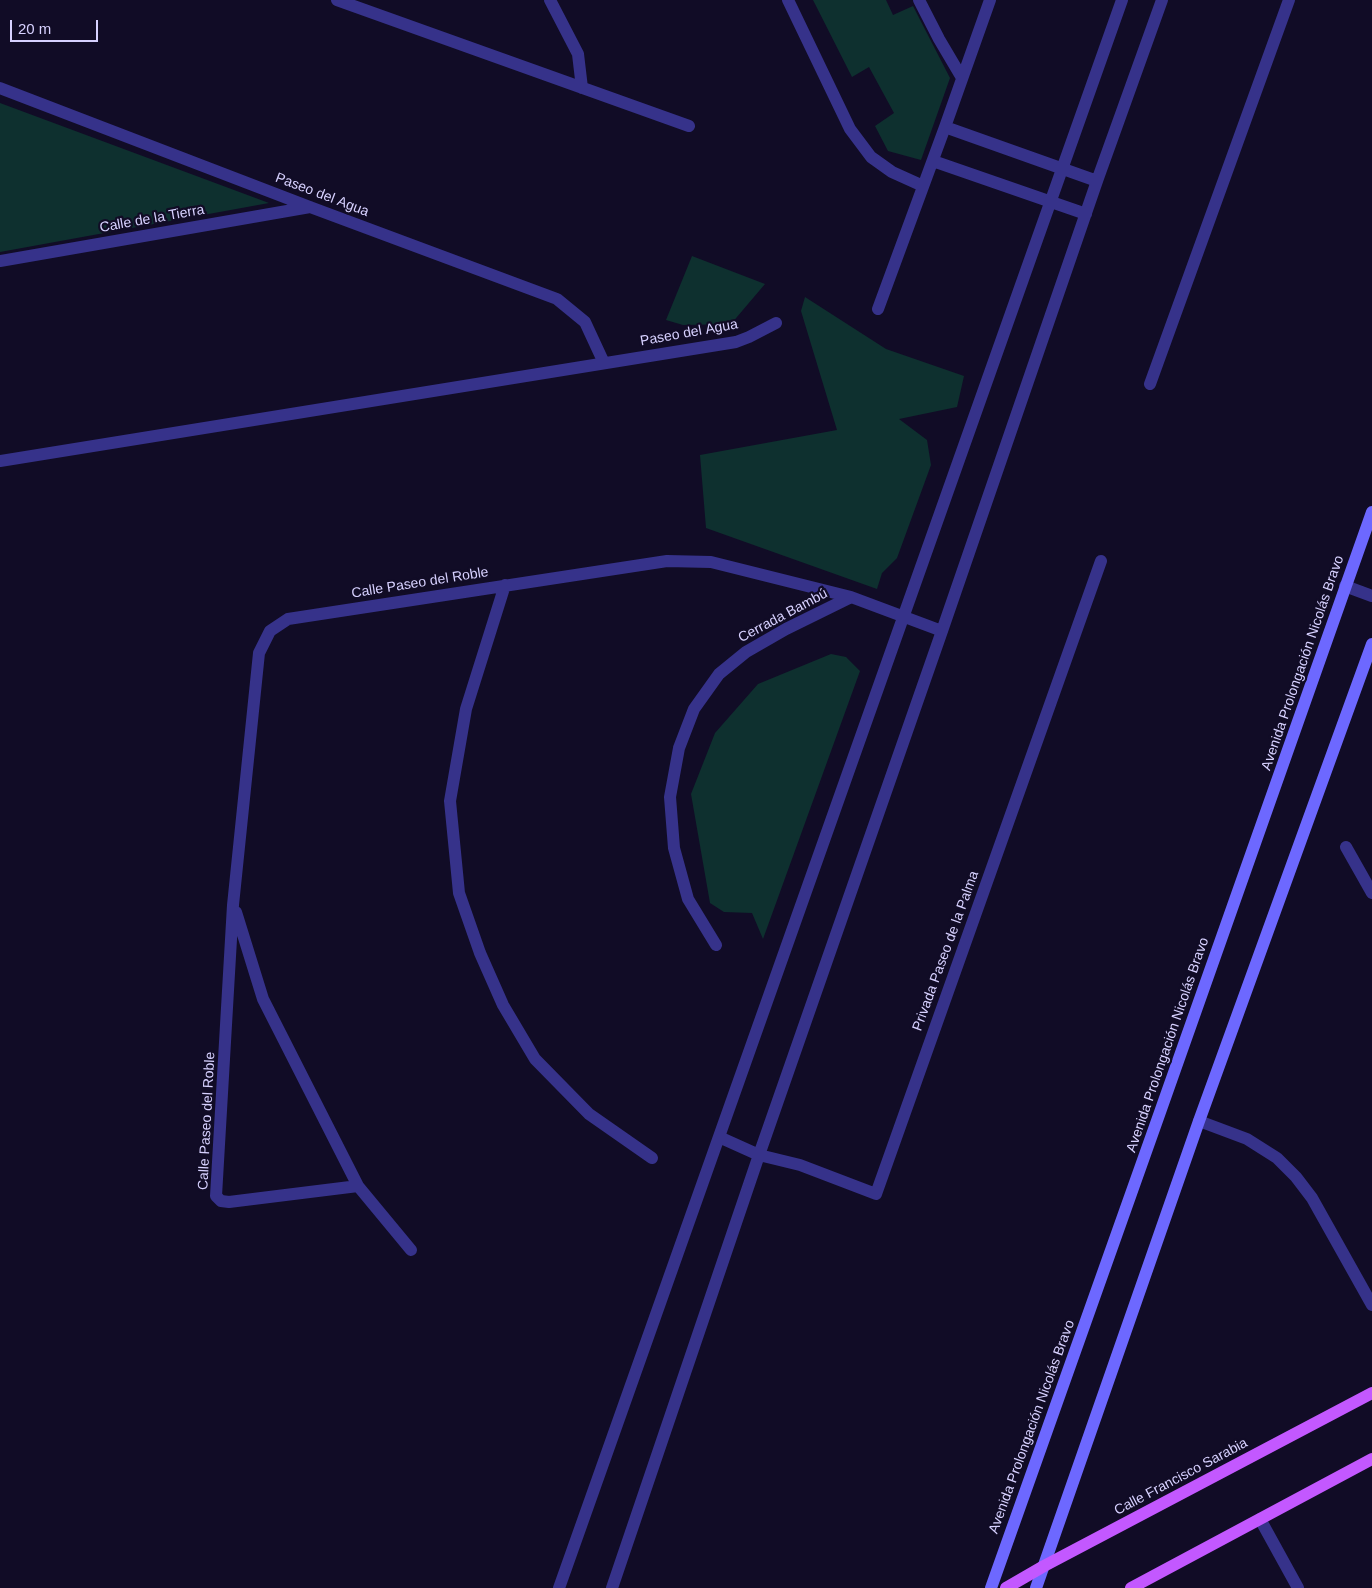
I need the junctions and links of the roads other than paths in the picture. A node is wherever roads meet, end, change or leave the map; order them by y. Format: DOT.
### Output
graph roads {
  1 [pos="337,0"];
  2 [pos="550,0"];
  3 [pos="788,0"];
  4 [pos="919,0"];
  5 [pos="990,0"];
  6 [pos="1122,0"];
  7 [pos="1162,0"];
  8 [pos="1290,0"];
  9 [pos="962,78"];
  10 [pos="0,88"];
  11 [pos="582,88"];
  12 [pos="689,126"];
  13 [pos="945,127"];
  14 [pos="933,161"];
  15 [pos="1062,169"];
  16 [pos="1097,181"];
  17 [pos="923,186"];
  18 [pos="1050,201"];
  19 [pos="310,207"];
  20 [pos="1086,214"];
  21 [pos="0,261"];
  22 [pos="878,310"];
  23 [pos="776,323"];
  24 [pos="604,363"];
  25 [pos="1150,384"];
  26 [pos="0,461"];
  27 [pos="1372,512"];
  28 [pos="1101,561"];
  29 [pos="505,585"];
  30 [pos="1345,586"];
  31 [pos="1372,596"];
  32 [pos="851,597"];
  33 [pos="904,616"];
  34 [pos="942,631"];
  35 [pos="1372,644"];
  36 [pos="1346,847"];
  37 [pos="1372,893"];
  38 [pos="234,905"];
  39 [pos="716,945"];
  40 [pos="1199,1121"];
  41 [pos="718,1137"];
  42 [pos="759,1155"];
  43 [pos="652,1158"];
  44 [pos="358,1186"];
  45 [pos="411,1250"];
  46 [pos="1372,1305"];
  47 [pos="1372,1393"];
  48 [pos="1372,1458"];
  49 [pos="1260,1519"];
  50 [pos="1044,1566"];
  51 [pos="559,1588"];
  52 [pos="612,1588"];
  53 [pos="991,1588"];
  54 [pos="1006,1588"];
  55 [pos="1036,1588"];
  56 [pos="1131,1588"];
  57 [pos="1298,1588"];
  1 -- 11 [label="street"];
  2 -- 11 [label="street"];
  3 -- 17 [label="street"];
  4 -- 9 [label="street"];
  5 -- 9 [label="street"];
  6 -- 15 [label="street"];
  7 -- 16 [label="street"];
  8 -- 25 [label="street"];
  9 -- 13 [label="street"];
  10 -- 19 [label="street, Paseo del Agua"];
  11 -- 12 [label="street"];
  13 -- 14 [label="street"];
  13 -- 15 [label="street"];
  14 -- 17 [label="street"];
  14 -- 18 [label="street"];
  15 -- 16 [label="street"];
  15 -- 18 [label="street"];
  16 -- 20 [label="street"];
  17 -- 22 [label="street"];
  18 -- 20 [label="street"];
  18 -- 33 [label="street"];
  19 -- 21 [label="street, Calle de la Tierra"];
  19 -- 24 [label="street, Paseo del Agua"];
  20 -- 34 [label="street"];
  23 -- 24 [label="street, Paseo del Agua"];
  24 -- 26 [label="street, Paseo del Agua"];
  27 -- 30 [label="main road, Avenida Prolongación Nicolás Bravo"];
  28 -- 42 [label="street, Privada Paseo de la Palma"];
  29 -- 32 [label="street, Calle Paseo del Roble"];
  29 -- 38 [label="street, Calle Paseo del Roble"];
  29 -- 43 [label="street"];
  30 -- 31 [label="street"];
  30 -- 53 [label="main road, Avenida Prolongación Nicolás Bravo"];
  32 -- 33 [label="street, Cerrada Bambú"];
  32 -- 39 [label="street, Cerrada Bambú"];
  33 -- 34 [label="street, Cerrada Bambú"];
  33 -- 41 [label="street"];
  34 -- 42 [label="street"];
  35 -- 40 [label="main road"];
  36 -- 37 [label="street"];
  38 -- 44 [label="street, Calle Paseo del Roble"];
  38 -- 44 [label="street, Calle Paseo del Roble"];
  40 -- 46 [label="street"];
  40 -- 50 [label="main road"];
  41 -- 42 [label="street, Privada Paseo de la Palma"];
  41 -- 51 [label="street"];
  42 -- 52 [label="street"];
  44 -- 45 [label="street, Calle Paseo del Roble"];
  47 -- 50 [label="main road, Calle Francisco Sarabia"];
  48 -- 49 [label="main road"];
  49 -- 56 [label="main road"];
  49 -- 57 [label="street"];
  50 -- 54 [label="main road, Calle Francisco Sarabia"];
  50 -- 55 [label="main road"];
}
